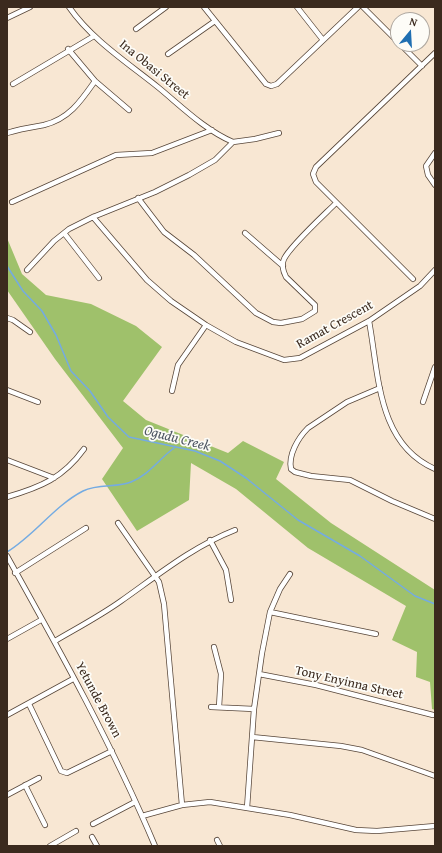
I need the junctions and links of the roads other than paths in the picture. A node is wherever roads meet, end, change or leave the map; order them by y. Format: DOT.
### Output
graph roads {
  1 [pos="30,7"];
  2 [pos="69,7"];
  3 [pos="166,7"];
  4 [pos="204,7"];
  5 [pos="297,7"];
  6 [pos="358,7"];
  7 [pos="363,7"];
  8 [pos="7,18"];
  9 [pos="215,21"];
  10 [pos="136,29"];
  11 [pos="390,34"];
  12 [pos="94,36"];
  13 [pos="323,40"];
  14 [pos="68,50"];
  15 [pos="408,52"];
  16 [pos="435,53"];
  17 [pos="168,54"];
  18 [pos="422,66"];
  19 [pos="95,81"];
  20 [pos="13,84"];
  21 [pos="129,110"];
  22 [pos="212,130"];
  23 [pos="7,133"];
  24 [pos="278,133"];
  25 [pos="233,142"];
  26 [pos="435,153"];
  27 [pos="435,185"];
  28 [pos="138,198"];
  29 [pos="12,202"];
  30 [pos="336,203"];
  31 [pos="93,217"];
  32 [pos="64,233"];
  33 [pos="245,233"];
  34 [pos="283,266"];
  35 [pos="27,270"];
  36 [pos="435,270"];
  37 [pos="99,278"];
  38 [pos="413,279"];
  39 [pos="7,318"];
  40 [pos="369,320"];
  41 [pos="206,325"];
  42 [pos="30,332"];
  43 [pos="435,367"];
  44 [pos="380,388"];
  45 [pos="7,390"];
  46 [pos="172,390"];
  47 [pos="38,402"];
  48 [pos="423,402"];
  49 [pos="84,449"];
  50 [pos="7,460"];
  51 [pos="435,469"];
  52 [pos="54,478"];
  53 [pos="7,497"];
  54 [pos="435,519"];
  55 [pos="118,523"];
  56 [pos="86,528"];
  57 [pos="235,530"];
  58 [pos="210,540"];
  59 [pos="7,556"];
  60 [pos="15,571"];
  61 [pos="290,574"];
  62 [pos="155,575"];
  63 [pos="232,600"];
  64 [pos="270,612"];
  65 [pos="41,620"];
  66 [pos="376,634"];
  67 [pos="7,639"];
  68 [pos="55,641"];
  69 [pos="214,647"];
  70 [pos="259,674"];
  71 [pos="73,679"];
  72 [pos="29,704"];
  73 [pos="211,707"];
  74 [pos="219,707"];
  75 [pos="254,709"];
  76 [pos="7,715"];
  77 [pos="433,715"];
  78 [pos="252,737"];
  79 [pos="112,751"];
  80 [pos="435,776"];
  81 [pos="39,778"];
  82 [pos="25,785"];
  83 [pos="7,795"];
  84 [pos="135,802"];
  85 [pos="182,805"];
  86 [pos="247,808"];
  87 [pos="142,816"];
  88 [pos="92,824"];
  89 [pos="45,825"];
  90 [pos="435,826"];
  91 [pos="76,831"];
  92 [pos="92,837"];
  93 [pos="217,840"];
  94 [pos="50,846"];
  95 [pos="97,846"];
  96 [pos="156,846"];
  97 [pos="220,846"];
  1 -- 8 [label="street"];
  2 -- 12 [label="street, Ina Obasi Street"];
  3 -- 10 [label="street"];
  4 -- 9 [label="street"];
  5 -- 13 [label="street"];
  6 -- 13 [label="street"];
  7 -- 11 [label="street"];
  9 -- 13 [label="street"];
  9 -- 17 [label="street"];
  12 -- 14 [label="street"];
  12 -- 22 [label="street, Ina Obasi Street"];
  14 -- 19 [label="street"];
  14 -- 20 [label="street"];
  15 -- 18 [label="street"];
  16 -- 18 [label="street"];
  18 -- 30 [label="street"];
  19 -- 21 [label="street"];
  19 -- 23 [label="street"];
  22 -- 25 [label="street, Ina Obasi Street"];
  22 -- 29 [label="street"];
  24 -- 25 [label="street"];
  25 -- 28 [label="street"];
  26 -- 27 [label="street"];
  28 -- 31 [label="street"];
  28 -- 34 [label="street"];
  30 -- 34 [label="street"];
  30 -- 38 [label="street"];
  31 -- 32 [label="street"];
  31 -- 41 [label="street, Ramat Crescent"];
  32 -- 35 [label="street"];
  32 -- 37 [label="street"];
  33 -- 34 [label="street"];
  36 -- 40 [label="street, Ramat Crescent"];
  39 -- 42 [label="street"];
  40 -- 41 [label="street, Ramat Crescent"];
  40 -- 44 [label="street"];
  41 -- 46 [label="street"];
  43 -- 48 [label="street"];
  44 -- 51 [label="street"];
  44 -- 54 [label="street"];
  45 -- 47 [label="street"];
  49 -- 52 [label="street"];
  50 -- 52 [label="street"];
  52 -- 53 [label="street"];
  55 -- 62 [label="street"];
  56 -- 60 [label="street"];
  57 -- 58 [label="street"];
  58 -- 62 [label="street"];
  58 -- 63 [label="street"];
  59 -- 60 [label="street, Yetunde Brown"];
  60 -- 65 [label="street, Yetunde Brown"];
  61 -- 64 [label="street"];
  62 -- 68 [label="street"];
  62 -- 85 [label="street"];
  64 -- 66 [label="street"];
  64 -- 70 [label="street"];
  65 -- 67 [label="street"];
  65 -- 68 [label="street, Yetunde Brown"];
  68 -- 71 [label="street, Yetunde Brown"];
  69 -- 74 [label="street"];
  70 -- 75 [label="street"];
  70 -- 77 [label="street, Tony Enyinna Street"];
  71 -- 72 [label="street"];
  71 -- 79 [label="street, Yetunde Brown"];
  72 -- 76 [label="street"];
  72 -- 79 [label="street"];
  73 -- 74 [label="street"];
  74 -- 75 [label="street"];
  75 -- 78 [label="street"];
  78 -- 80 [label="street"];
  78 -- 86 [label="street"];
  79 -- 84 [label="street, Yetunde Brown"];
  81 -- 82 [label="street"];
  82 -- 83 [label="street"];
  82 -- 89 [label="street"];
  84 -- 87 [label="street, Yetunde Brown"];
  84 -- 88 [label="street"];
  85 -- 86 [label="street"];
  85 -- 87 [label="street"];
  86 -- 90 [label="street"];
  87 -- 96 [label="street, Yetunde Brown"];
  91 -- 94 [label="street"];
  92 -- 95 [label="street"];
  93 -- 97 [label="street"];
}
